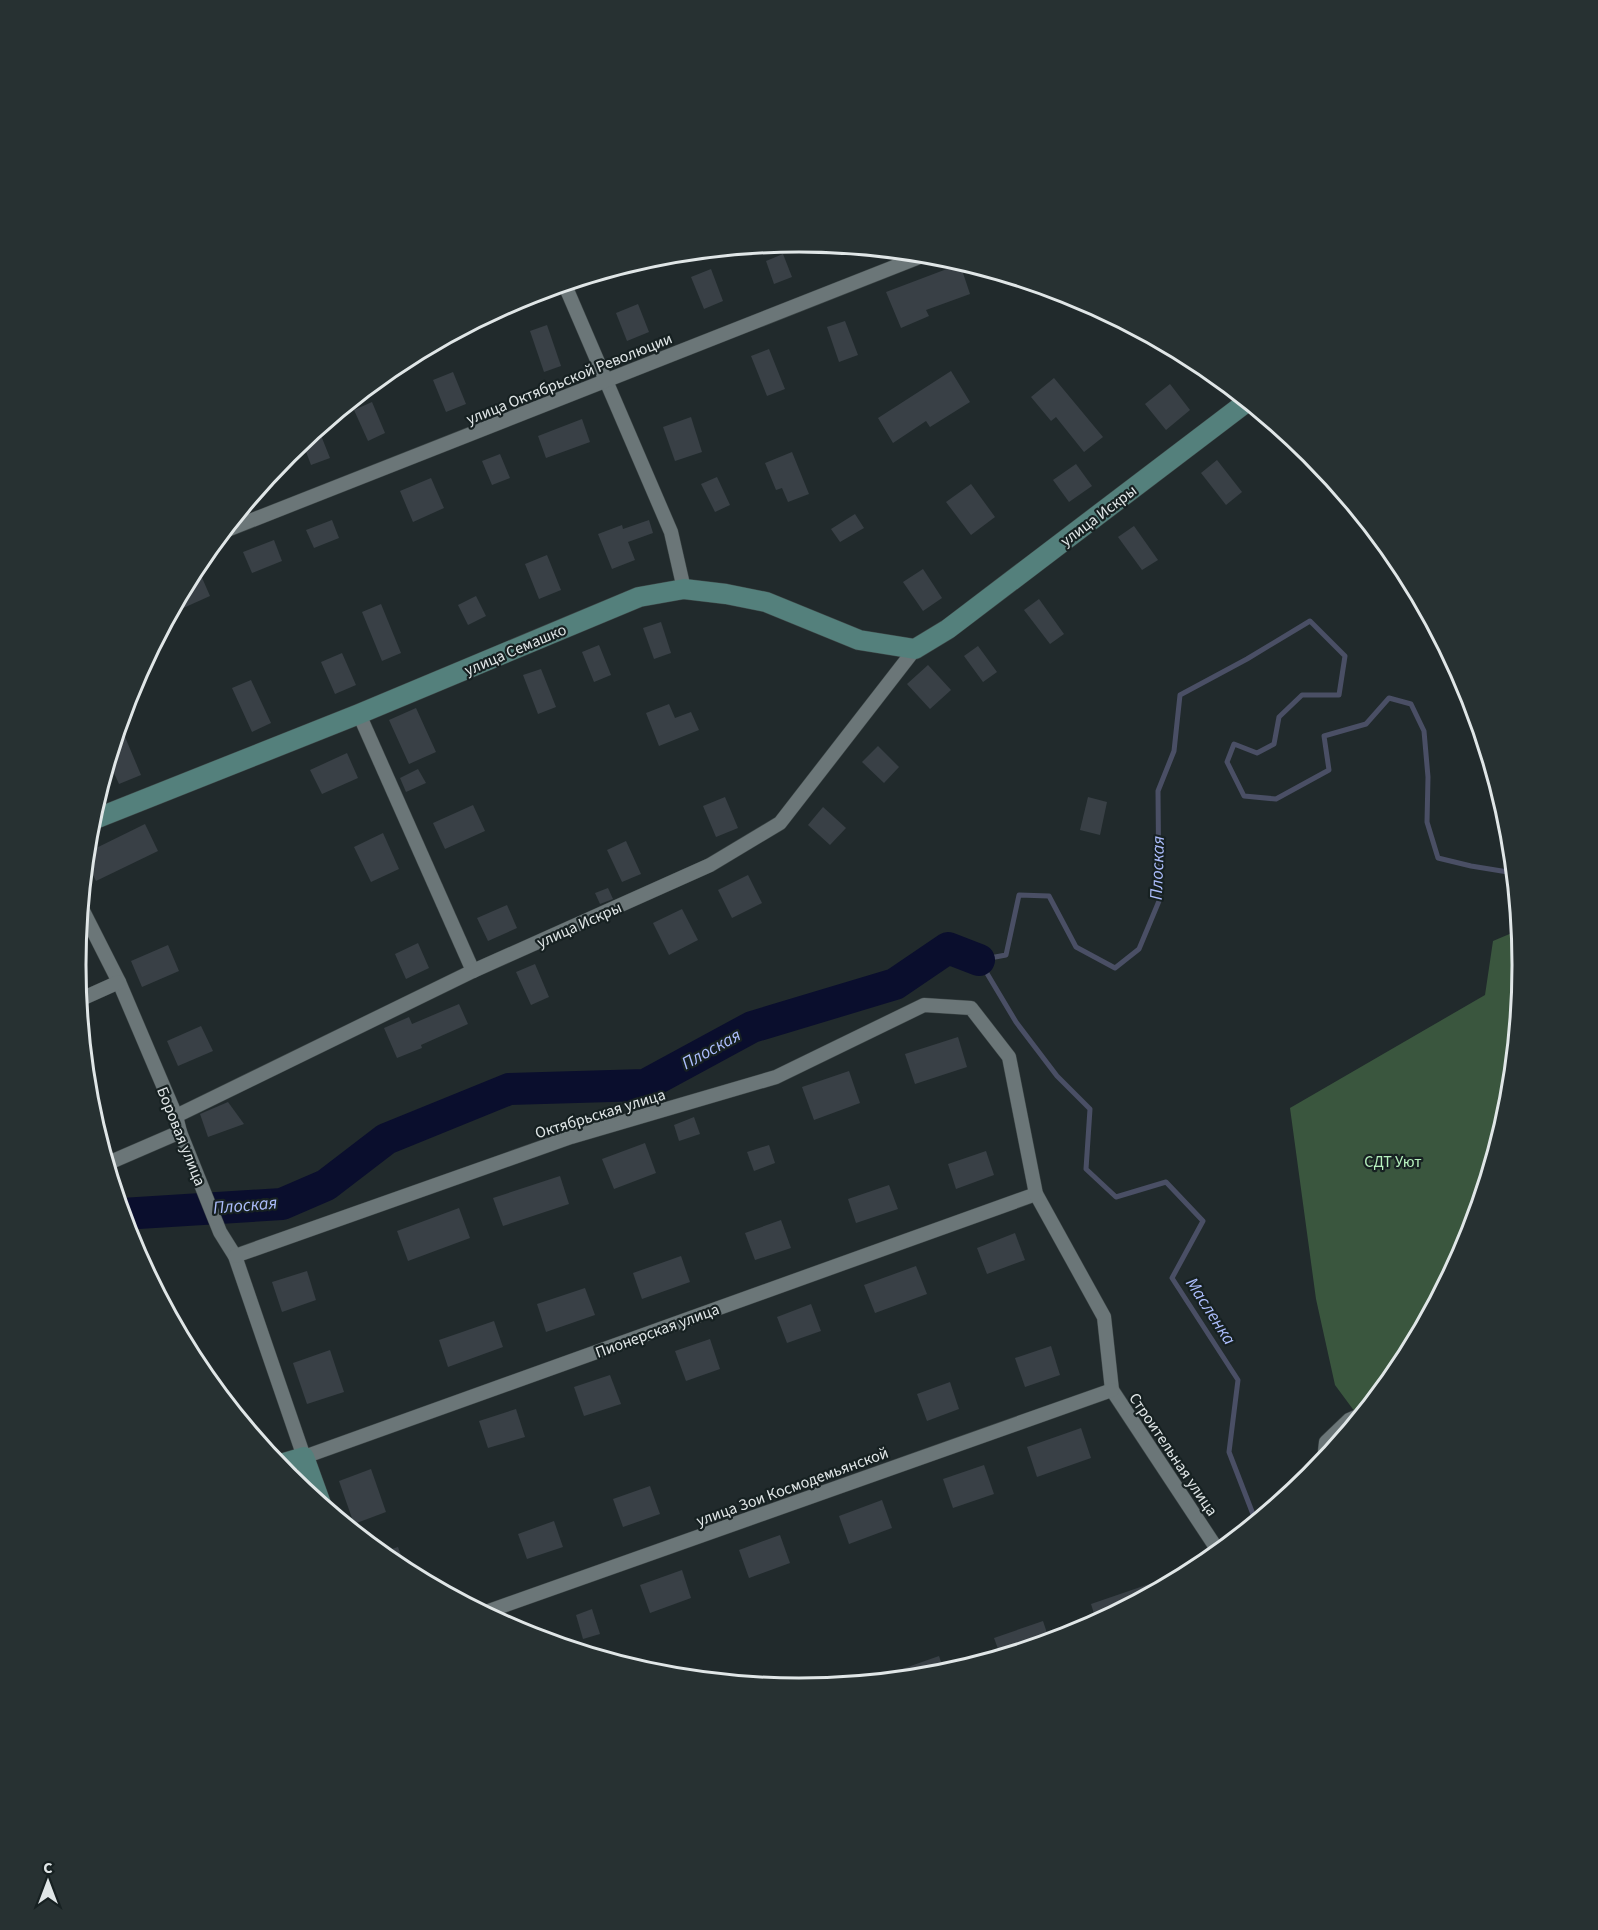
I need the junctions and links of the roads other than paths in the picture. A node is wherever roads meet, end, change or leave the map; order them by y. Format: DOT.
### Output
graph roads {
  1 [pos="910,261"];
  2 [pos="567,290"];
  3 [pos="605,382"];
  4 [pos="1241,406"];
  5 [pos="237,526"];
  6 [pos="684,589"];
  7 [pos="915,649"];
  8 [pos="359,714"];
  9 [pos="102,815"];
  10 [pos="87,919"];
  11 [pos="472,971"];
  12 [pos="119,982"];
  13 [pos="87,996"];
  14 [pos="971,1008"];
  15 [pos="176,1116"];
  16 [pos="180,1132"];
  17 [pos="113,1161"];
  18 [pos="1036,1194"];
  19 [pos="235,1256"];
  20 [pos="1112,1390"];
  21 [pos="1342,1427"];
  22 [pos="1326,1446"];
  23 [pos="304,1457"];
  24 [pos="287,1462"];
  25 [pos="316,1489"];
  26 [pos="1215,1544"];
  27 [pos="493,1609"];
  1 -- 3 [label="street, улица Октябрьской Революции"];
  2 -- 3 [label="street"];
  3 -- 5 [label="street, улица Октябрьской Революции"];
  3 -- 6 [label="street"];
  4 -- 7 [label="main road, улица Искры"];
  6 -- 7 [label="main road, улица Семашко"];
  6 -- 8 [label="main road, улица Семашко"];
  7 -- 11 [label="street, улица Искры"];
  8 -- 9 [label="main road, улица Семашко"];
  8 -- 11 [label="street"];
  10 -- 12 [label="street, Боровая улица"];
  11 -- 15 [label="street, улица Искры"];
  12 -- 13 [label="street"];
  12 -- 15 [label="street, Боровая улица"];
  14 -- 18 [label="street, Строительная улица"];
  14 -- 19 [label="street, Октябрьская улица"];
  15 -- 16 [label="street, Боровая улица"];
  16 -- 17 [label="street"];
  16 -- 19 [label="street, Боровая улица"];
  18 -- 20 [label="street, Строительная улица"];
  18 -- 23 [label="street, Пионерская улица"];
  19 -- 23 [label="street, Боровая улица"];
  20 -- 26 [label="street, Строительная улица"];
  20 -- 27 [label="street, улица Зои Космодемьянской"];
  21 -- 22 [label="street"];
  23 -- 24 [label="main road, Пионерская улица"];
  23 -- 25 [label="main road, Боровая улица"];
}
